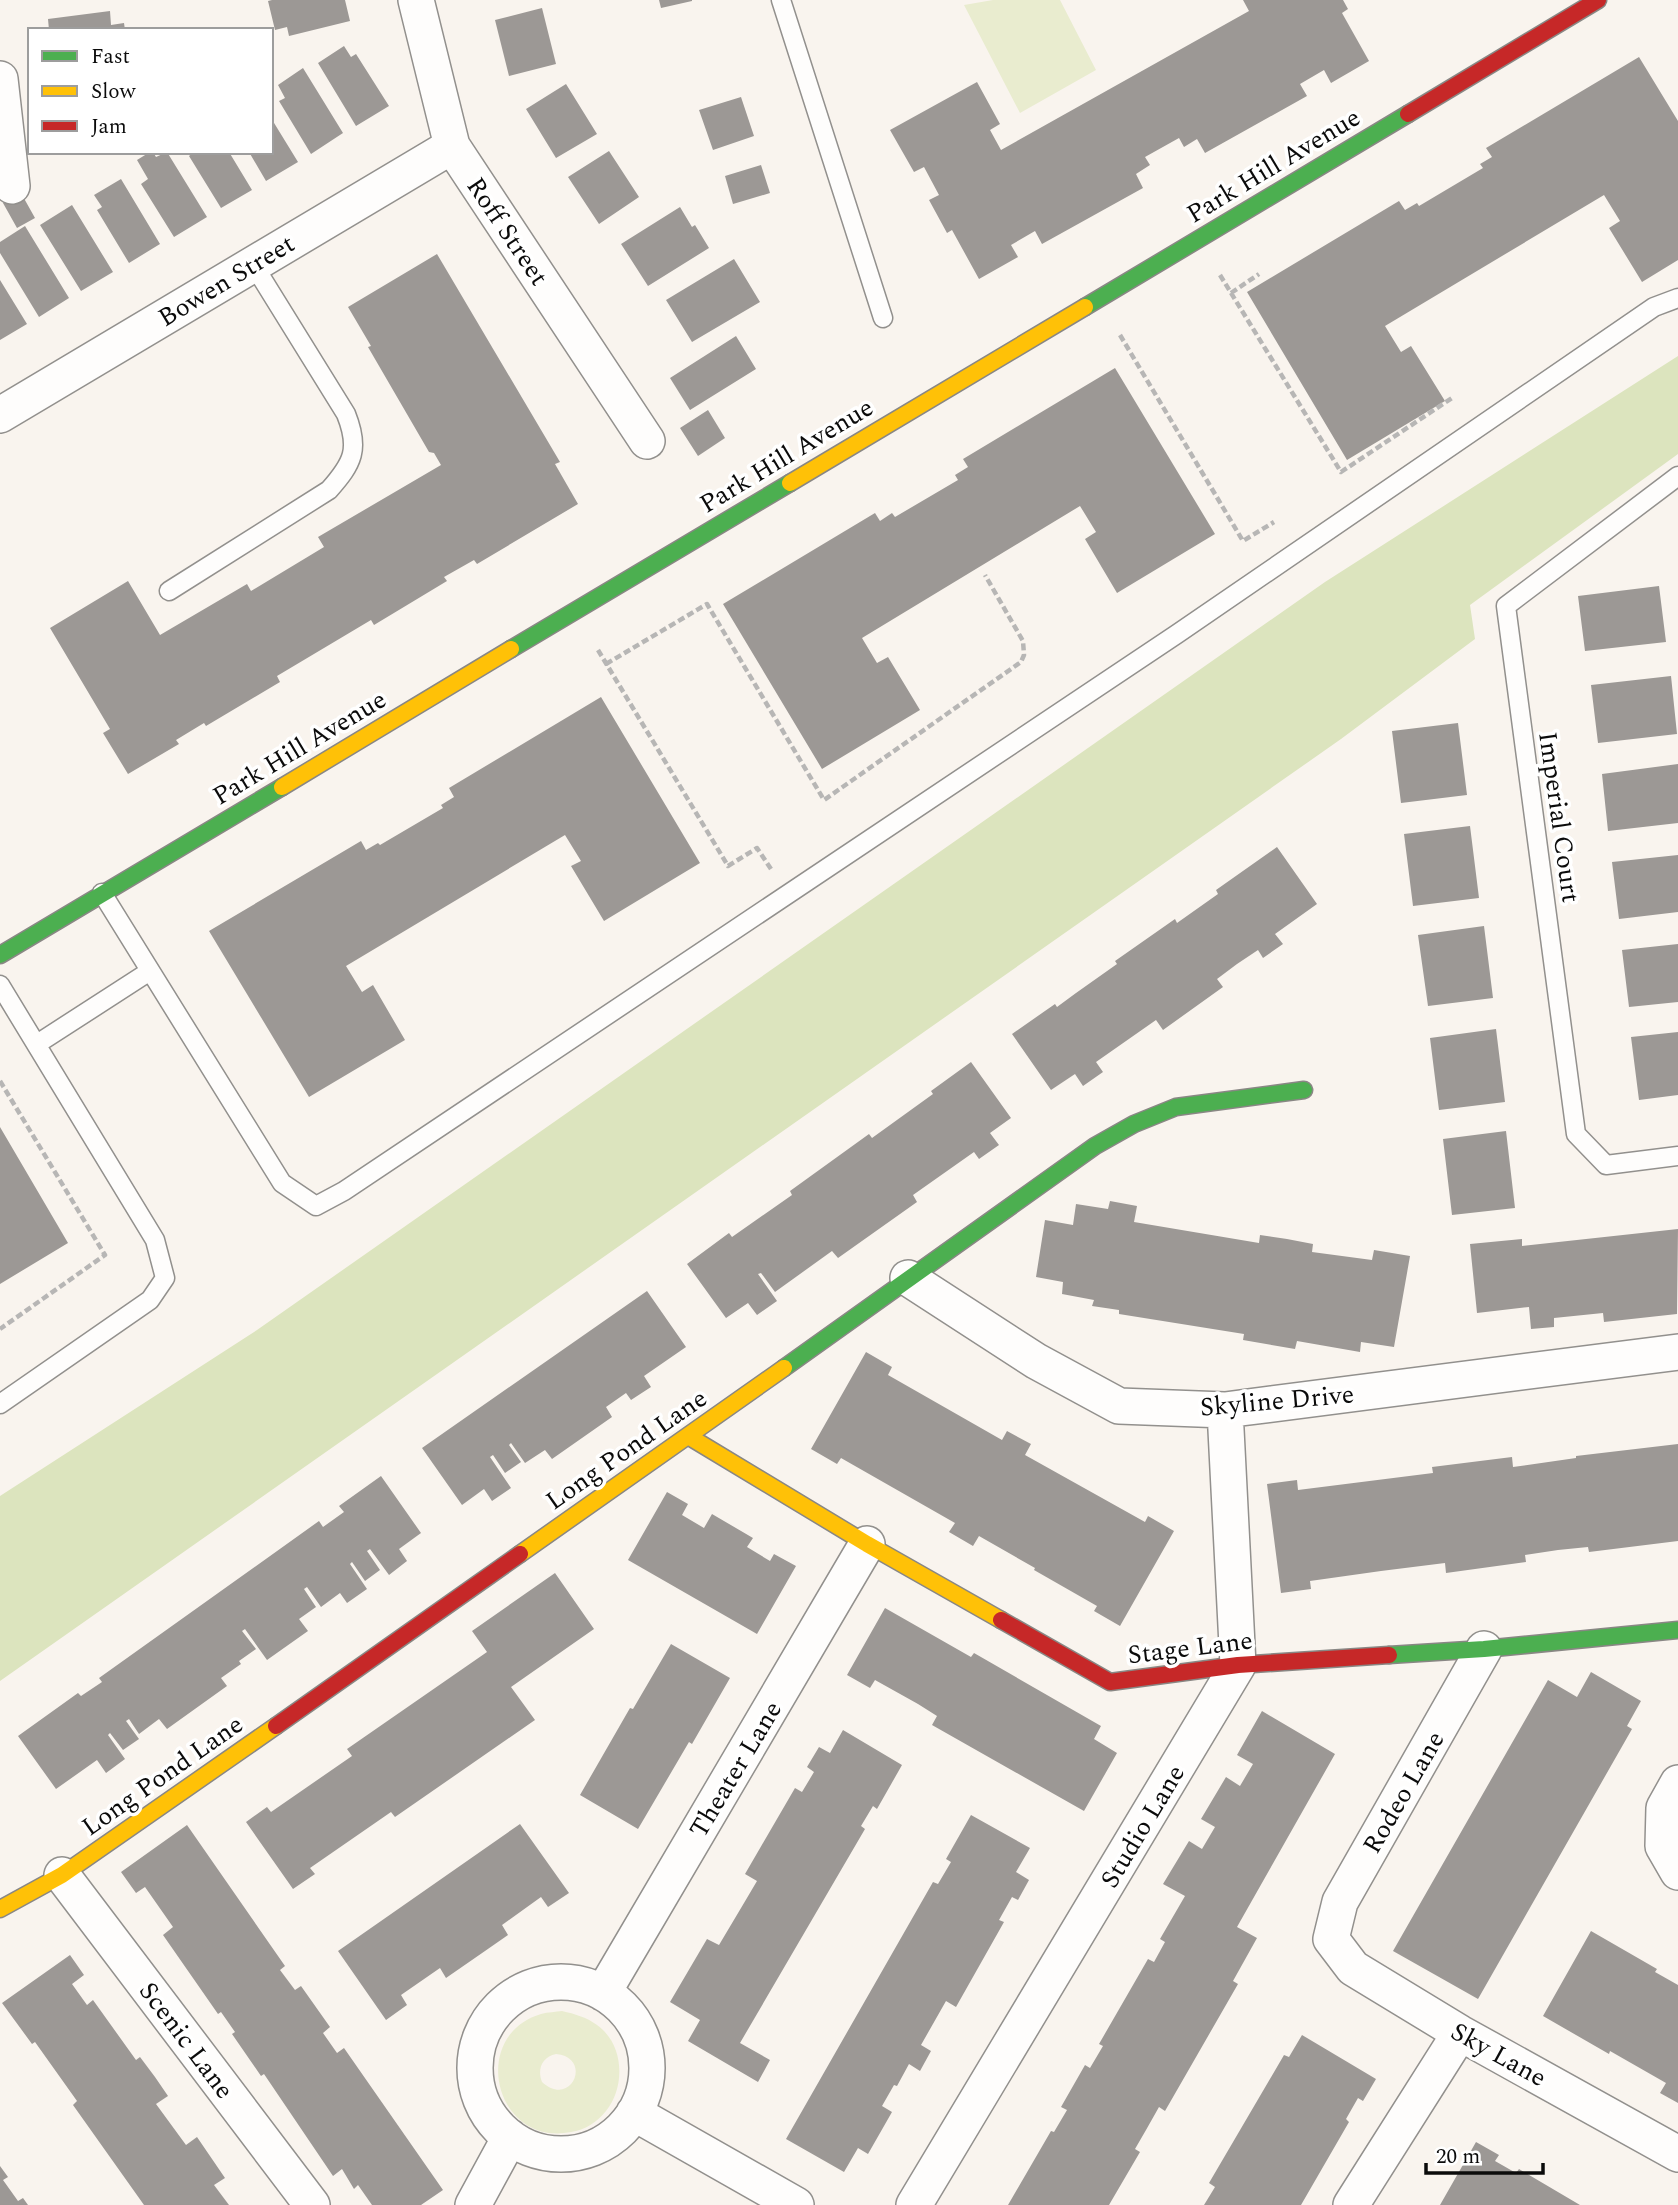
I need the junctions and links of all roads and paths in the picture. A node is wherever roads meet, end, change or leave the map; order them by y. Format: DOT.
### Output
graph roads {
  1 [pos="416,0"];
  2 [pos="781,0"];
  3 [pos="1598,0"];
  4 [pos="0,79"];
  5 [pos="452,146"];
  6 [pos="12,186"];
  7 [pos="253,264"];
  8 [pos="1220,275"];
  9 [pos="1259,275"];
  10 [pos="1231,293"];
  11 [pos="1678,298"];
  12 [pos="883,318"];
  13 [pos="1120,335"];
  14 [pos="1452,398"];
  15 [pos="0,415"];
  16 [pos="647,441"];
  17 [pos="1678,476"];
  18 [pos="1274,522"];
  19 [pos="985,575"];
  20 [pos="169,591"];
  21 [pos="598,650"];
  22 [pos="606,664"];
  23 [pos="771,869"];
  24 [pos="102,893"];
  25 [pos="0,955"];
  26 [pos="150,971"];
  27 [pos="0,985"];
  28 [pos="37,1044"];
  29 [pos="0,1081"];
  30 [pos="1304,1090"];
  31 [pos="1678,1156"];
  32 [pos="908,1279"];
  33 [pos="0,1329"];
  34 [pos="1678,1352"];
  35 [pos="0,1404"];
  36 [pos="1225,1410"];
  37 [pos="688,1436"];
  38 [pos="867,1545"];
  39 [pos="1678,1630"];
  40 [pos="1484,1649"];
  41 [pos="1238,1665"];
  42 [pos="1678,1783"];
  43 [pos="1678,1872"];
  44 [pos="62,1875"];
  45 [pos="0,1909"];
  46 [pos="1331,1939"];
  47 [pos="603,1993"];
  48 [pos="1460,2033"];
  49 [pos="634,2113"];
  50 [pos="510,2137"];
  51 [pos="1678,2154"];
  52 [pos="312,2205"];
  53 [pos="473,2205"];
  54 [pos="796,2205"];
  55 [pos="914,2205"];
  56 [pos="1351,2205"];
  1 -- 5 [label="street, Roff Street"];
  2 -- 12 [label="lane"];
  3 -- 24 [label="street, Park Hill Avenue"];
  4 -- 6 [label="street"];
  5 -- 7 [label="street, Bowen Street"];
  5 -- 16 [label="street, Roff Street"];
  7 -- 15 [label="street, Bowen Street"];
  7 -- 20 [label="lane"];
  8 -- 10 [label="path"];
  9 -- 10 [label="path"];
  10 -- 14 [label="path"];
  11 -- 26 [label="lane"];
  13 -- 18 [label="path"];
  17 -- 31 [label="lane, Imperial Court"];
  19 -- 22 [label="path"];
  21 -- 22 [label="path"];
  22 -- 23 [label="path"];
  24 -- 25 [label="street, Park Hill Avenue"];
  24 -- 26 [label="lane"];
  26 -- 28 [label="lane"];
  27 -- 28 [label="lane"];
  28 -- 35 [label="lane"];
  29 -- 33 [label="path"];
  30 -- 32 [label="street, Long Pond Lane"];
  32 -- 36 [label="street, Skyline Drive"];
  32 -- 37 [label="street, Long Pond Lane"];
  34 -- 36 [label="street, Skyline Drive"];
  36 -- 41 [label="street"];
  37 -- 38 [label="street, Stage Lane"];
  37 -- 44 [label="street, Long Pond Lane"];
  38 -- 41 [label="street, Stage Lane"];
  38 -- 47 [label="street, Theater Lane"];
  39 -- 40 [label="street, Stage Lane"];
  40 -- 41 [label="street, Stage Lane"];
  40 -- 46 [label="street, Rodeo Lane"];
  41 -- 55 [label="street, Studio Lane"];
  42 -- 43 [label="street"];
  44 -- 45 [label="street, Long Pond Lane"];
  44 -- 52 [label="street, Scenic Lane"];
  46 -- 48 [label="street, Sky Lane"];
  47 -- 49 [label="street"];
  47 -- 50 [label="street"];
  48 -- 51 [label="street, Sky Lane"];
  48 -- 56 [label="street"];
  49 -- 50 [label="street"];
  49 -- 54 [label="street"];
  50 -- 53 [label="street"];
}
